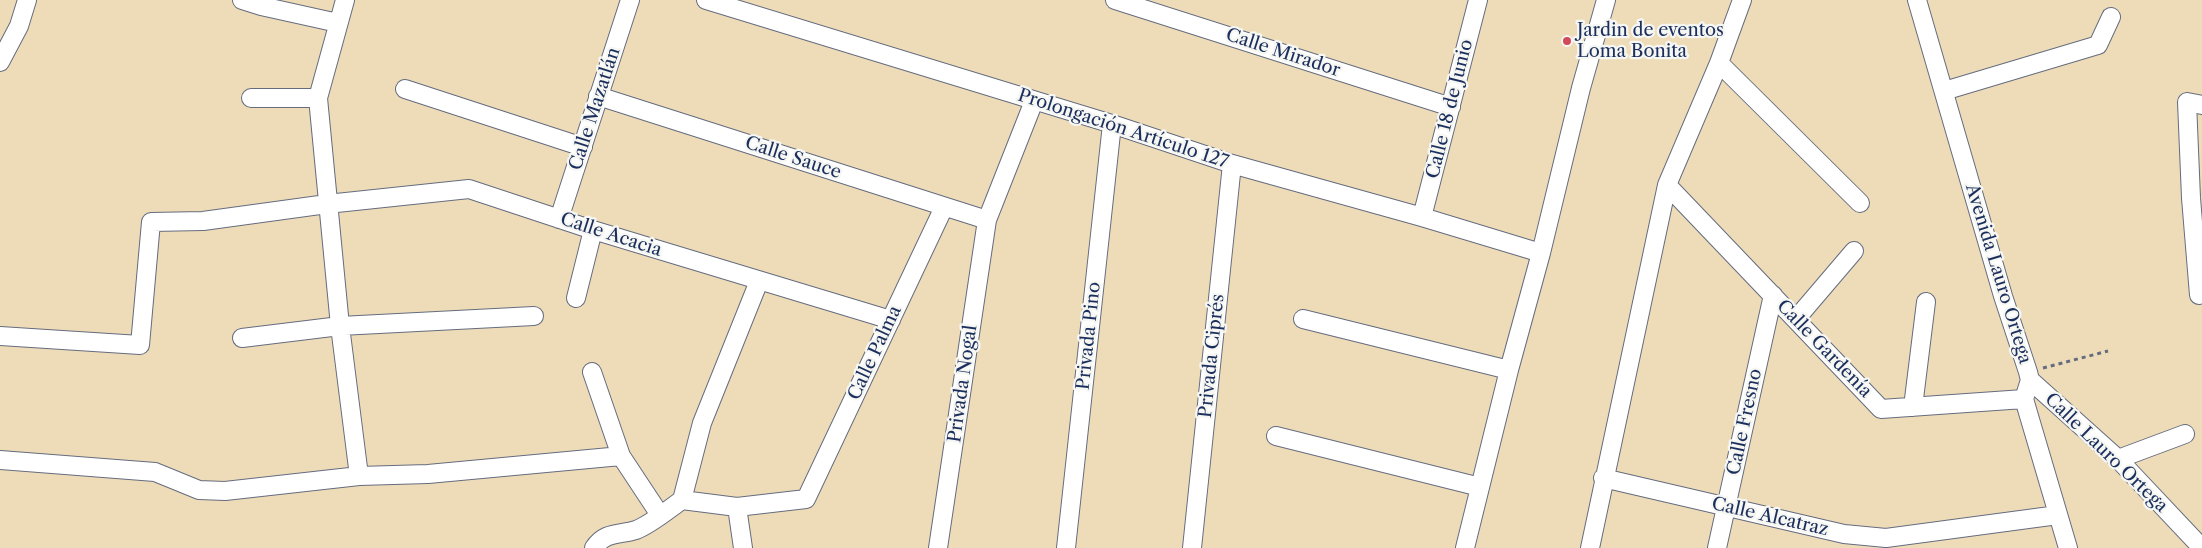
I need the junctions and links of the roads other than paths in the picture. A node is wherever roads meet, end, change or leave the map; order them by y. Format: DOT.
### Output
graph roads {
  1 [pos="27,0"];
  2 [pos="242,0"];
  3 [pos="345,0"];
  4 [pos="630,0"];
  5 [pos="706,0"];
  6 [pos="1478,0"];
  7 [pos="1606,0"];
  8 [pos="1742,0"];
  9 [pos="1917,0"];
  10 [pos="1119,1"];
  11 [pos="261,3"];
  12 [pos="2111,17"];
  13 [pos="338,23"];
  14 [pos="0,62"];
  15 [pos="1719,63"];
  16 [pos="405,89"];
  17 [pos="1944,92"];
  18 [pos="598,96"];
  19 [pos="251,98"];
  20 [pos="318,98"];
  21 [pos="1034,101"];
  22 [pos="2202,104"];
  23 [pos="1451,107"];
  24 [pos="1112,124"];
  25 [pos="583,147"];
  26 [pos="1232,164"];
  27 [pos="1668,185"];
  28 [pos="1860,203"];
  29 [pos="327,204"];
  30 [pos="944,207"];
  31 [pos="1422,217"];
  32 [pos="559,219"];
  33 [pos="987,220"];
  34 [pos="593,230"];
  35 [pos="1854,250"];
  36 [pos="1541,253"];
  37 [pos="759,281"];
  38 [pos="1772,295"];
  39 [pos="2199,295"];
  40 [pos="576,298"];
  41 [pos="1926,302"];
  42 [pos="534,316"];
  43 [pos="1303,319"];
  44 [pos="891,320"];
  45 [pos="1796,320"];
  46 [pos="340,326"];
  47 [pos="0,336"];
  48 [pos="242,338"];
  49 [pos="1509,370"];
  50 [pos="592,372"];
  51 [pos="2029,376"];
  52 [pos="2024,399"];
  53 [pos="1913,407"];
  54 [pos="2185,434"];
  55 [pos="1276,436"];
  56 [pos="622,456"];
  57 [pos="2118,459"];
  58 [pos="0,460"];
  59 [pos="359,476"];
  60 [pos="1603,478"];
  61 [pos="1480,487"];
  62 [pos="682,500"];
  63 [pos="738,507"];
  64 [pos="1726,507"];
  65 [pos="660,515"];
  66 [pos="2058,515"];
  67 [pos="1843,541"];
  68 [pos="594,548"];
  69 [pos="743,548"];
  70 [pos="938,548"];
  71 [pos="1066,548"];
  72 [pos="1192,548"];
  73 [pos="1465,548"];
  74 [pos="1590,548"];
  75 [pos="1717,548"];
  76 [pos="2068,548"];
  77 [pos="2202,548"];
  1 -- 14 [label="street"];
  2 -- 11 [label="street"];
  3 -- 13 [label="street"];
  4 -- 18 [label="street, Calle Mazatlán"];
  5 -- 21 [label="street, Prolongación Artículo 127"];
  6 -- 23 [label="street, Calle 18 de Junio"];
  7 -- 36 [label="street"];
  8 -- 15 [label="street"];
  9 -- 17 [label="street, Avenida Lauro Ortega"];
  10 -- 23 [label="street, Calle Mirador"];
  11 -- 13 [label="street"];
  12 -- 17 [label="street"];
  13 -- 20 [label="street"];
  15 -- 27 [label="street"];
  15 -- 28 [label="street"];
  16 -- 25 [label="street"];
  17 -- 51 [label="street, Avenida Lauro Ortega"];
  18 -- 25 [label="street, Calle Mazatlán"];
  18 -- 30 [label="street, Calle Sauce"];
  19 -- 20 [label="street"];
  20 -- 29 [label="street"];
  21 -- 24 [label="street, Prolongación Artículo 127"];
  21 -- 33 [label="street, Privada Nogal"];
  22 -- 39 [label="street"];
  23 -- 31 [label="street, Calle 18 de Junio"];
  24 -- 26 [label="street, Prolongación Artículo 127"];
  24 -- 71 [label="street, Privada Pino"];
  25 -- 32 [label="street, Calle Mazatlán"];
  26 -- 31 [label="street, Prolongación Artículo 127"];
  26 -- 72 [label="street, Privada Ciprés"];
  27 -- 38 [label="street, Calle Gardenía"];
  27 -- 60 [label="street"];
  29 -- 32 [label="street, Calle Acacia"];
  29 -- 46 [label="street"];
  29 -- 47 [label="street, Calle Acacia"];
  30 -- 33 [label="street, Calle Sauce"];
  30 -- 44 [label="street, Calle Palma"];
  31 -- 36 [label="street, Prolongación Artículo 127"];
  32 -- 34 [label="street, Calle Acacia"];
  33 -- 70 [label="street, Privada Nogal"];
  34 -- 37 [label="street, Calle Acacia"];
  34 -- 40 [label="street"];
  35 -- 45 [label="street"];
  36 -- 49 [label="street"];
  37 -- 44 [label="street, Calle Acacia"];
  37 -- 62 [label="street"];
  38 -- 45 [label="street, Calle Gardenía"];
  38 -- 64 [label="street, Calle Fresno"];
  41 -- 53 [label="street"];
  42 -- 46 [label="street"];
  43 -- 49 [label="street"];
  44 -- 63 [label="street, Calle Palma"];
  45 -- 53 [label="street, Calle Gardenía"];
  46 -- 48 [label="street"];
  46 -- 59 [label="street"];
  49 -- 61 [label="street"];
  50 -- 56 [label="street"];
  51 -- 52 [label="street, Avenida Lauro Ortega"];
  51 -- 57 [label="street, Calle Lauro Ortega"];
  52 -- 53 [label="street, Calle Gardenía"];
  52 -- 66 [label="street"];
  54 -- 57 [label="street"];
  55 -- 61 [label="street"];
  56 -- 59 [label="street"];
  56 -- 65 [label="street"];
  57 -- 77 [label="street, Calle Lauro Ortega"];
  58 -- 59 [label="street"];
  60 -- 64 [label="street, Calle Alcatraz"];
  60 -- 74 [label="street"];
  61 -- 73 [label="street"];
  62 -- 63 [label="street"];
  62 -- 65 [label="street"];
  63 -- 69 [label="street"];
  64 -- 67 [label="street, Calle Alcatraz"];
  64 -- 75 [label="street, Calle Fresno"];
  65 -- 68 [label="street"];
  66 -- 67 [label="street, Calle Alcatraz"];
  66 -- 76 [label="street"];
}
